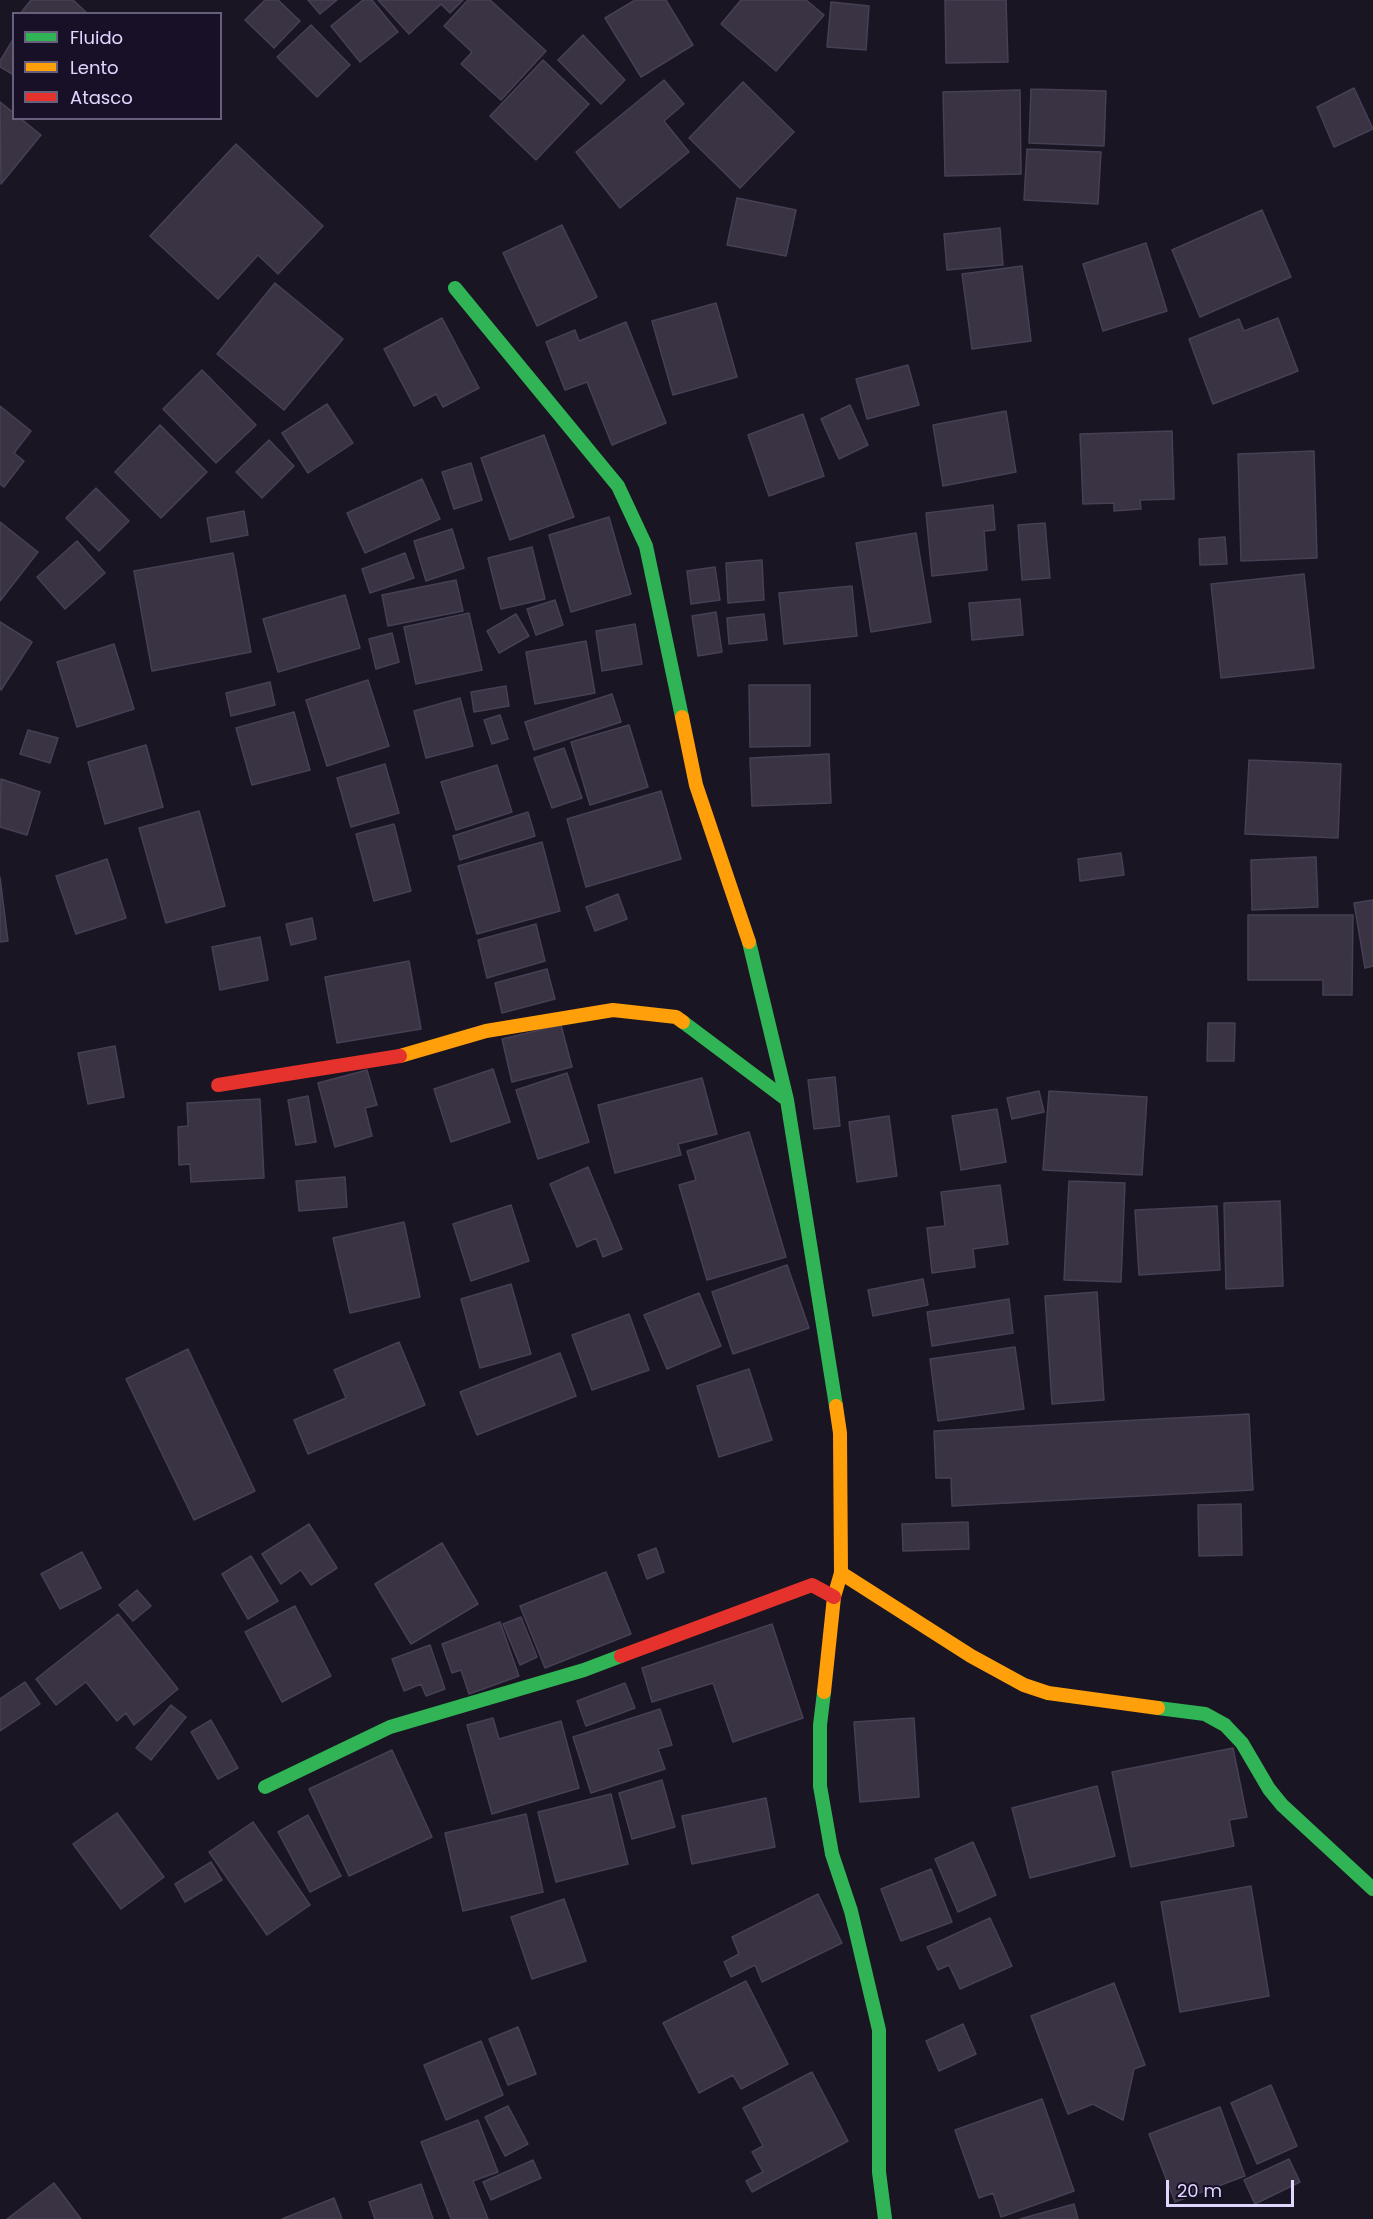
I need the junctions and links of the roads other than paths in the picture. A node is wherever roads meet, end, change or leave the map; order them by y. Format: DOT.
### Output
graph roads {
  1 [pos="455,288"];
  2 [pos="218,1085"];
  3 [pos="787,1100"];
  4 [pos="841,1573"];
  5 [pos="834,1597"];
  6 [pos="265,1787"];
  7 [pos="1373,1889"];
  8 [pos="885,2219"];
  1 -- 3 [label="street"];
  2 -- 3 [label="street"];
  3 -- 4 [label="street"];
  4 -- 5 [label="street"];
  4 -- 7 [label="street"];
  5 -- 6 [label="street"];
  5 -- 8 [label="street"];
}
